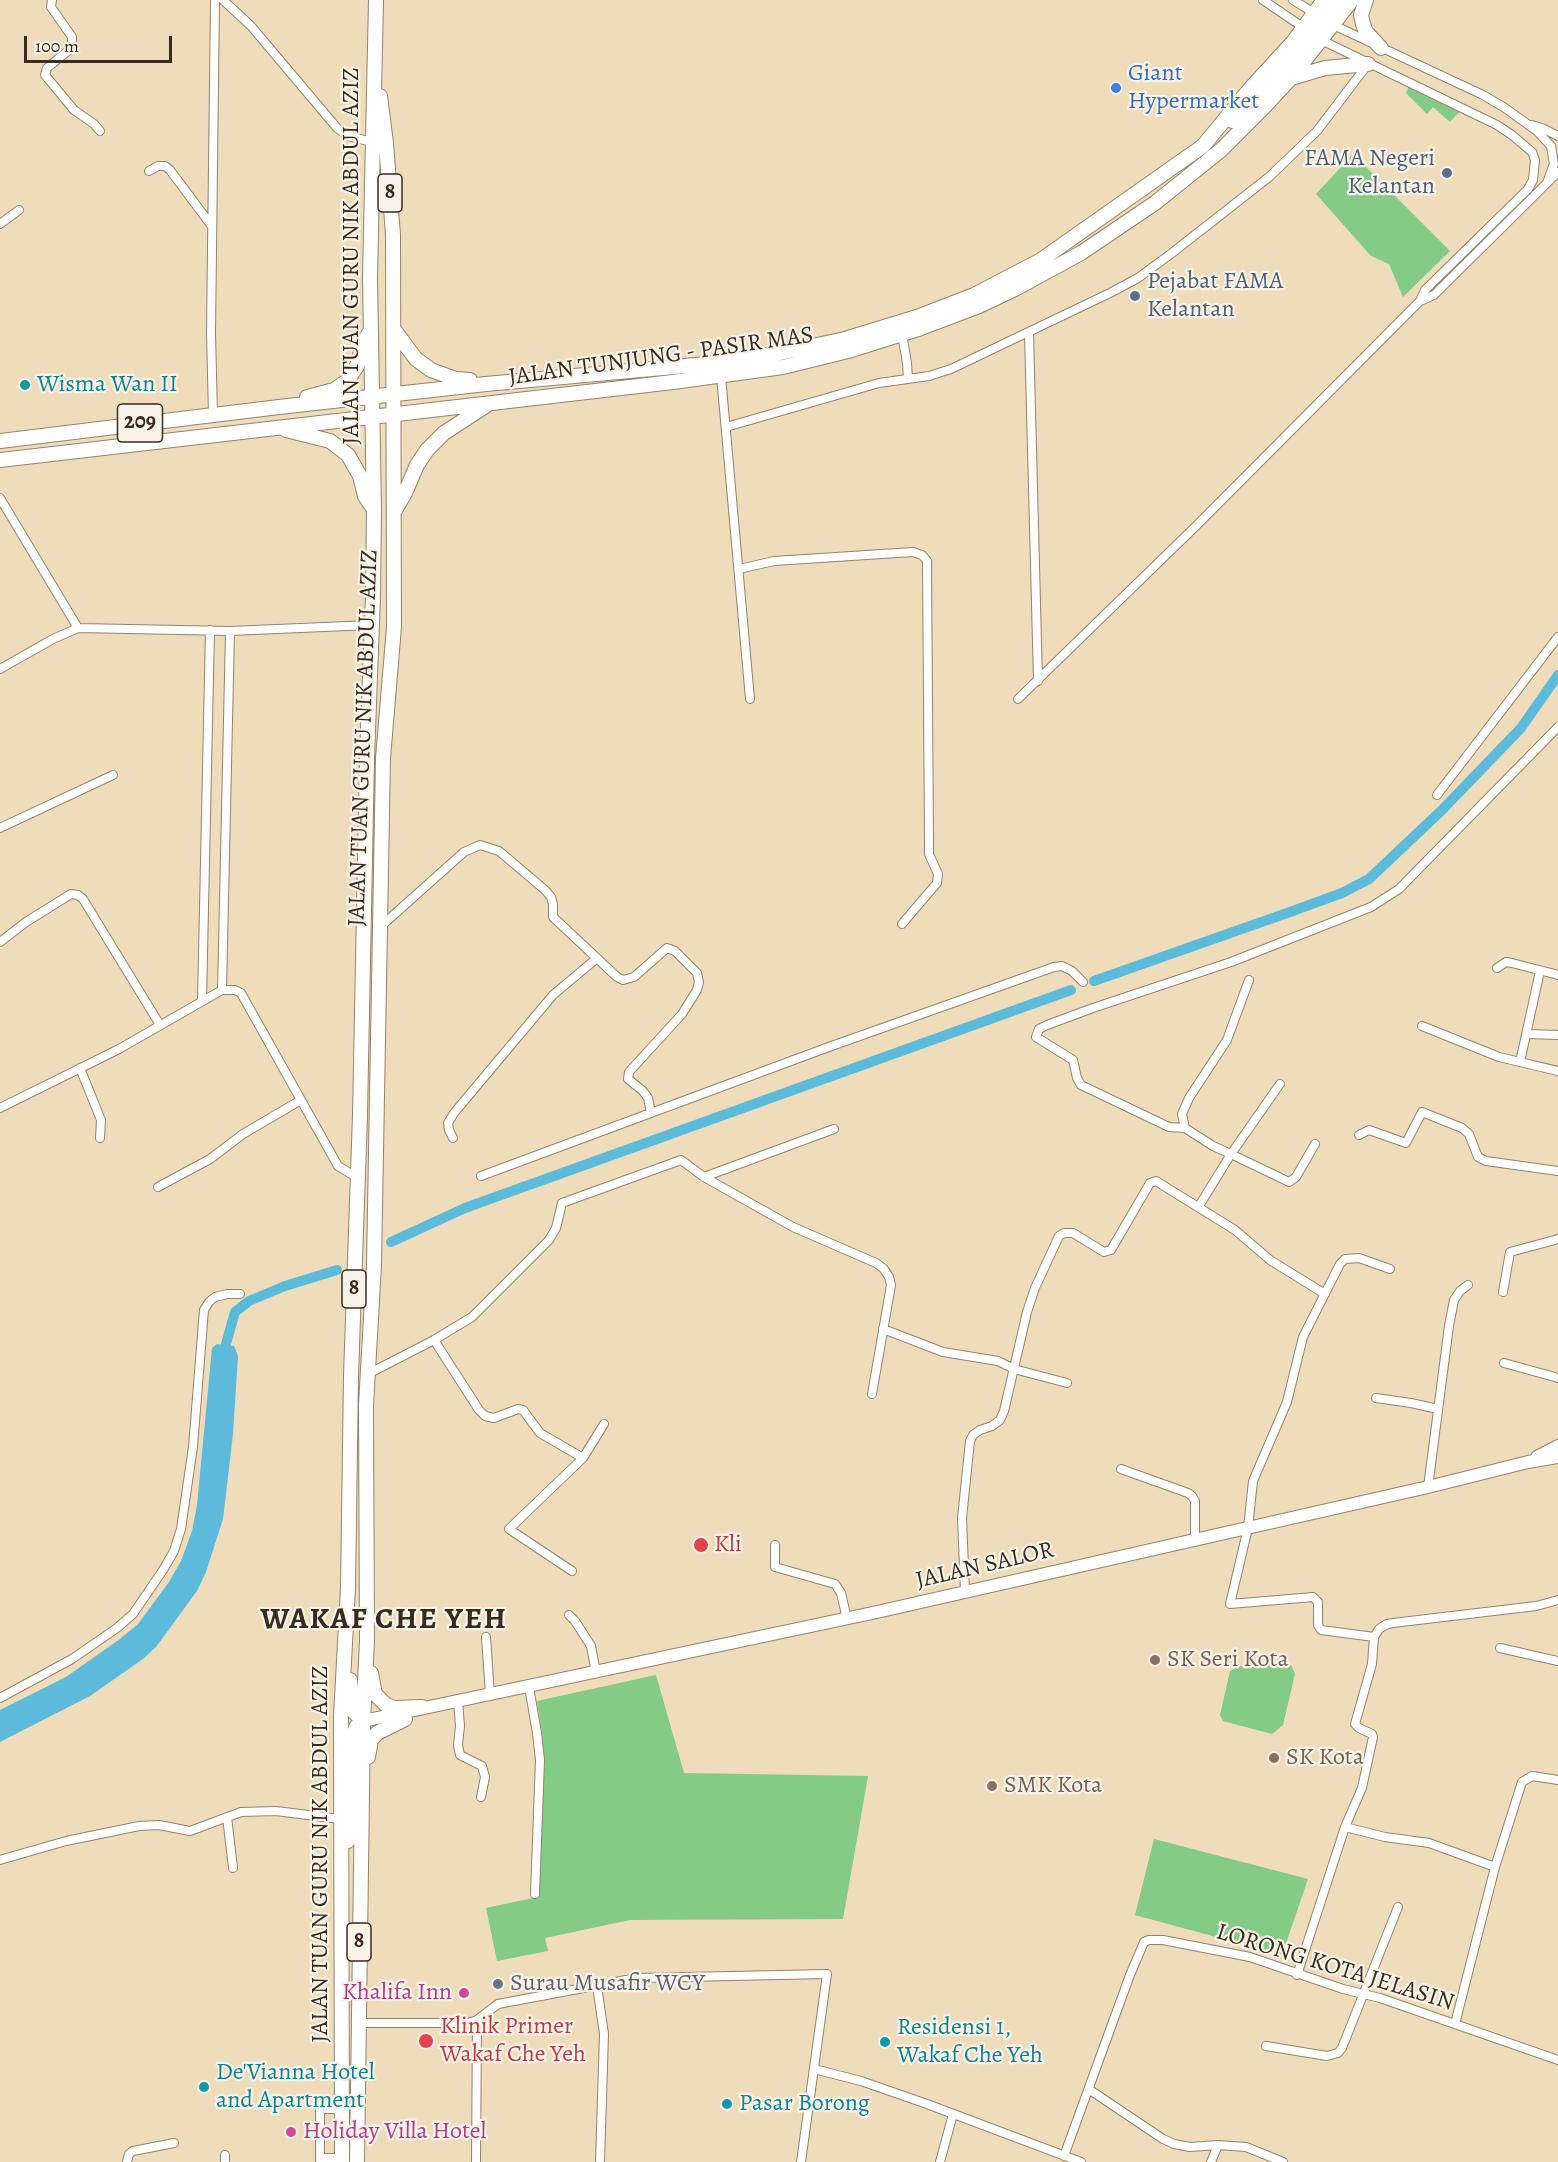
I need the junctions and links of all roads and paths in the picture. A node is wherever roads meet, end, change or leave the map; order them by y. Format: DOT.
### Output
graph roads {
  1 [pos="52,0"];
  2 [pos="214,0"];
  3 [pos="376,0"];
  4 [pos="1263,0"];
  5 [pos="1293,0"];
  6 [pos="1324,0"];
  7 [pos="1340,0"];
  8 [pos="1352,0"];
  9 [pos="1366,0"];
  10 [pos="228,2"];
  11 [pos="1323,19"];
  12 [pos="1311,34"];
  13 [pos="1381,48"];
  14 [pos="375,56"];
  15 [pos="1368,64"];
  16 [pos="1290,79"];
  17 [pos="1526,123"];
  18 [pos="100,131"];
  19 [pos="1558,136"];
  20 [pos="372,142"];
  21 [pos="149,171"];
  22 [pos="1558,172"];
  23 [pos="1547,183"];
  24 [pos="19,210"];
  25 [pos="0,224"];
  26 [pos="212,226"];
  27 [pos="1420,301"];
  28 [pos="371,329"];
  29 [pos="395,331"];
  30 [pos="1029,333"];
  31 [pos="902,334"];
  32 [pos="722,376"];
  33 [pos="908,378"];
  34 [pos="486,384"];
  35 [pos="394,394"];
  36 [pos="372,397"];
  37 [pos="489,404"];
  38 [pos="279,406"];
  39 [pos="394,414"];
  40 [pos="213,415"];
  41 [pos="372,417"];
  42 [pos="278,428"];
  43 [pos="726,428"];
  44 [pos="0,441"];
  45 [pos="0,460"];
  46 [pos="0,498"];
  47 [pos="374,510"];
  48 [pos="394,512"];
  49 [pos="739,569"];
  50 [pos="371,625"];
  51 [pos="78,628"];
  52 [pos="210,630"];
  53 [pos="230,631"];
  54 [pos="1558,637"];
  55 [pos="0,669"];
  56 [pos="1038,681"];
  57 [pos="750,699"];
  58 [pos="1018,699"];
  59 [pos="1558,727"];
  60 [pos="113,775"];
  61 [pos="1437,795"];
  62 [pos="0,828"];
  63 [pos="902,924"];
  64 [pos="379,927"];
  65 [pos="0,942"];
  66 [pos="597,958"];
  67 [pos="1497,968"];
  68 [pos="1540,971"];
  69 [pos="1558,975"];
  70 [pos="1249,980"];
  71 [pos="1083,982"];
  72 [pos="222,990"];
  73 [pos="202,1000"];
  74 [pos="160,1025"];
  75 [pos="1422,1026"];
  76 [pos="1527,1034"];
  77 [pos="1558,1035"];
  78 [pos="1520,1062"];
  79 [pos="81,1068"];
  80 [pos="1558,1071"];
  81 [pos="1280,1084"];
  82 [pos="301,1100"];
  83 [pos="0,1108"];
  84 [pos="651,1113"];
  85 [pos="1185,1128"];
  86 [pos="834,1129"];
  87 [pos="1359,1135"];
  88 [pos="100,1138"];
  89 [pos="453,1138"];
  90 [pos="1315,1144"];
  91 [pos="1231,1154"];
  92 [pos="1558,1171"];
  93 [pos="481,1176"];
  94 [pos="704,1177"];
  95 [pos="358,1178"];
  96 [pos="158,1187"];
  97 [pos="1199,1206"];
  98 [pos="1558,1239"];
  99 [pos="1390,1269"];
  100 [pos="1468,1285"];
  101 [pos="1503,1292"];
  102 [pos="240,1294"];
  103 [pos="1325,1294"];
  104 [pos="883,1329"];
  105 [pos="434,1340"];
  106 [pos="1504,1363"];
  107 [pos="1014,1369"];
  108 [pos="368,1374"];
  109 [pos="1558,1378"];
  110 [pos="1067,1383"];
  111 [pos="872,1394"];
  112 [pos="1376,1398"];
  113 [pos="1438,1409"];
  114 [pos="604,1424"];
  115 [pos="1558,1446"];
  116 [pos="1558,1457"];
  117 [pos="583,1458"];
  118 [pos="1528,1462"];
  119 [pos="1122,1469"];
  120 [pos="1428,1487"];
  121 [pos="1248,1528"];
  122 [pos="1195,1540"];
  123 [pos="775,1545"];
  124 [pos="572,1571"];
  125 [pos="348,1588"];
  126 [pos="964,1592"];
  127 [pos="1558,1600"];
  128 [pos="569,1615"];
  129 [pos="847,1619"];
  130 [pos="486,1637"];
  131 [pos="1374,1637"];
  132 [pos="367,1641"];
  133 [pos="1500,1648"];
  134 [pos="1558,1661"];
  135 [pos="596,1672"];
  136 [pos="529,1687"];
  137 [pos="490,1695"];
  138 [pos="0,1698"];
  139 [pos="454,1702"];
  140 [pos="422,1707"];
  141 [pos="405,1719"];
  142 [pos="363,1721"];
  143 [pos="1558,1780"];
  144 [pos="480,1797"];
  145 [pos="361,1815"];
  146 [pos="227,1817"];
  147 [pos="340,1819"];
  148 [pos="1345,1827"];
  149 [pos="0,1860"];
  150 [pos="1495,1867"];
  151 [pos="233,1868"];
  152 [pos="535,1894"];
  153 [pos="1398,1907"];
  154 [pos="342,1913"];
  155 [pos="1297,1975"];
  156 [pos="597,1986"];
  157 [pos="1363,1994"];
  158 [pos="477,2020"];
  159 [pos="358,2023"];
  160 [pos="1455,2024"];
  161 [pos="1266,2046"];
  162 [pos="1558,2060"];
  163 [pos="814,2069"];
  164 [pos="1090,2090"];
  165 [pos="342,2109"];
  166 [pos="954,2114"];
  167 [pos="174,2143"];
  168 [pos="1218,2145"];
  169 [pos="1064,2156"];
  170 [pos="320,2160"];
  171 [pos="342,2160"];
  172 [pos="127,2162"];
  173 [pos="357,2162"];
  174 [pos="476,2162"];
  175 [pos="600,2162"];
  176 [pos="801,2162"];
  177 [pos="940,2162"];
  178 [pos="1081,2162"];
  179 [pos="1211,2162"];
  180 [pos="1283,2162"];
  1 -- 18 [label="street"];
  2 -- 26 [label="street"];
  3 -- 14 [label="main road, 8"];
  4 -- 12 [label="street"];
  5 -- 11 [label="street"];
  6 -- 11 [label="main road, JALAN TUNJUNG - PASIR MAS"];
  7 -- 11 [label="main road"];
  8 -- 11 [label="main road, JALAN TUNJUNG - PASIR MAS"];
  9 -- 13 [label="main road"];
  10 -- 20 [label="street"];
  11 -- 12 [label="main road, JALAN TUNJUNG - PASIR MAS"];
  11 -- 12 [label="main road, JALAN TUNJUNG - PASIR MAS"];
  11 -- 13 [label="street"];
  12 -- 15 [label="street"];
  12 -- 16 [label="main road, JALAN TUNJUNG - PASIR MAS"];
  12 -- 34 [label="main road, JALAN TUNJUNG - PASIR MAS"];
  13 -- 17 [label="street"];
  14 -- 20 [label="main road, JALAN TUAN GURU NIK ABDUL AZIZ / 8"];
  14 -- 29 [label="main road, JALAN TUAN GURU NIK ABDUL AZIZ / 8"];
  15 -- 16 [label="main road"];
  15 -- 27 [label="street"];
  15 -- 30 [label="street"];
  16 -- 31 [label="main road, JALAN TUNJUNG - PASIR MAS"];
  17 -- 19 [label="street"];
  17 -- 23 [label="street"];
  20 -- 28 [label="main road, JALAN TUAN GURU NIK ABDUL AZIZ / 8"];
  21 -- 26 [label="street"];
  22 -- 23 [label="street"];
  23 -- 27 [label="street"];
  24 -- 25 [label="street"];
  26 -- 40 [label="street"];
  27 -- 56 [label="street"];
  28 -- 36 [label="main road, JALAN TUAN GURU NIK ABDUL AZIZ / 8"];
  28 -- 38 [label="main road"];
  29 -- 34 [label="main road"];
  29 -- 35 [label="main road, JALAN TUAN GURU NIK ABDUL AZIZ / 8"];
  30 -- 33 [label="street"];
  30 -- 56 [label="street"];
  31 -- 32 [label="main road, JALAN TUNJUNG - PASIR MAS"];
  31 -- 33 [label="street"];
  32 -- 37 [label="main road, JALAN TUNJUNG - PASIR MAS"];
  32 -- 43 [label="street"];
  33 -- 43 [label="street"];
  34 -- 35 [label="main road, JALAN TUNJUNG - PASIR MAS"];
  35 -- 36 [label="main road, JALAN TUNJUNG - PASIR MAS"];
  35 -- 39 [label="main road, JALAN TUAN GURU NIK ABDUL AZIZ / 8"];
  36 -- 38 [label="main road, 209"];
  36 -- 41 [label="main road, JALAN TUAN GURU NIK ABDUL AZIZ / 8"];
  37 -- 39 [label="main road, JALAN TUNJUNG - PASIR MAS"];
  37 -- 48 [label="main road"];
  38 -- 40 [label="main road, 209"];
  39 -- 41 [label="main road, JALAN TUNJUNG - PASIR MAS"];
  39 -- 48 [label="main road, JALAN TUAN GURU NIK ABDUL AZIZ / 8"];
  40 -- 44 [label="main road, 209"];
  41 -- 42 [label="main road, 209"];
  41 -- 47 [label="main road, JALAN TUAN GURU NIK ABDUL AZIZ / 8"];
  42 -- 45 [label="main road, 209"];
  42 -- 47 [label="main road"];
  43 -- 49 [label="street"];
  46 -- 51 [label="street"];
  47 -- 50 [label="main road, JALAN TUAN GURU NIK ABDUL AZIZ / 8"];
  48 -- 64 [label="main road, JALAN TUAN GURU NIK ABDUL AZIZ / 8"];
  49 -- 57 [label="street"];
  49 -- 63 [label="street"];
  50 -- 53 [label="street"];
  50 -- 95 [label="main road, JALAN TUAN GURU NIK ABDUL AZIZ / 8"];
  51 -- 52 [label="street"];
  51 -- 55 [label="street"];
  52 -- 53 [label="street"];
  52 -- 73 [label="street"];
  53 -- 72 [label="street"];
  54 -- 61 [label="street"];
  56 -- 58 [label="street"];
  59 -- 85 [label="street"];
  60 -- 62 [label="street"];
  64 -- 66 [label="street"];
  64 -- 108 [label="main road, JALAN TUAN GURU NIK ABDUL AZIZ / 8"];
  65 -- 74 [label="street"];
  66 -- 84 [label="street"];
  66 -- 89 [label="street"];
  67 -- 68 [label="street"];
  68 -- 69 [label="street"];
  68 -- 76 [label="street"];
  70 -- 85 [label="street"];
  71 -- 84 [label="street"];
  72 -- 73 [label="street"];
  72 -- 82 [label="street"];
  73 -- 74 [label="street"];
  74 -- 79 [label="street"];
  75 -- 78 [label="street"];
  76 -- 77 [label="street"];
  76 -- 78 [label="street"];
  78 -- 80 [label="street"];
  79 -- 83 [label="street"];
  79 -- 88 [label="street"];
  81 -- 91 [label="street"];
  82 -- 95 [label="street"];
  82 -- 96 [label="street"];
  84 -- 93 [label="street"];
  85 -- 91 [label="street"];
  86 -- 94 [label="street"];
  87 -- 92 [label="street"];
  90 -- 91 [label="street"];
  91 -- 97 [label="street"];
  94 -- 104 [label="street"];
  94 -- 105 [label="street"];
  95 -- 125 [label="main road, JALAN TUAN GURU NIK ABDUL AZIZ / 8"];
  97 -- 103 [label="street"];
  97 -- 107 [label="street"];
  98 -- 101 [label="street"];
  99 -- 103 [label="street"];
  100 -- 113 [label="street"];
  102 -- 138 [label="street"];
  103 -- 121 [label="street"];
  104 -- 107 [label="street"];
  104 -- 111 [label="street"];
  105 -- 108 [label="street"];
  105 -- 117 [label="street"];
  106 -- 109 [label="street"];
  107 -- 110 [label="street"];
  107 -- 126 [label="street"];
  108 -- 132 [label="main road, JALAN TUAN GURU NIK ABDUL AZIZ / 8"];
  112 -- 113 [label="street"];
  113 -- 120 [label="street"];
  114 -- 117 [label="street"];
  115 -- 118 [label="main road, JALAN SALOR"];
  116 -- 118 [label="main road, JALAN SALOR"];
  117 -- 124 [label="street"];
  118 -- 120 [label="main road, JALAN SALOR"];
  119 -- 122 [label="street"];
  120 -- 121 [label="main road, JALAN SALOR"];
  121 -- 122 [label="main road, JALAN SALOR"];
  121 -- 131 [label="street"];
  122 -- 126 [label="main road, JALAN SALOR"];
  123 -- 129 [label="street"];
  125 -- 142 [label="main road"];
  125 -- 147 [label="main road, JALAN TUAN GURU NIK ABDUL AZIZ / 8"];
  126 -- 129 [label="main road, JALAN SALOR"];
  127 -- 131 [label="street"];
  128 -- 135 [label="street"];
  129 -- 135 [label="main road, JALAN SALOR"];
  130 -- 137 [label="street"];
  131 -- 148 [label="street"];
  132 -- 140 [label="main road"];
  132 -- 142 [label="main road, JALAN TUAN GURU NIK ABDUL AZIZ / 8"];
  133 -- 134 [label="street"];
  135 -- 136 [label="main road, JALAN SALOR"];
  136 -- 137 [label="main road, JALAN SALOR"];
  136 -- 152 [label="street"];
  137 -- 139 [label="main road, JALAN SALOR"];
  139 -- 140 [label="main road, JALAN SALOR"];
  139 -- 141 [label="main road, JALAN SALOR"];
  139 -- 144 [label="street"];
  140 -- 142 [label="main road, JALAN SALOR"];
  141 -- 142 [label="main road, JALAN SALOR"];
  141 -- 145 [label="main road"];
  142 -- 145 [label="main road, JALAN TUAN GURU NIK ABDUL AZIZ / 8"];
  142 -- 154 [label="main road"];
  143 -- 150 [label="street"];
  145 -- 159 [label="main road, JALAN TUAN GURU NIK ABDUL AZIZ / 8"];
  146 -- 147 [label="street"];
  146 -- 149 [label="street"];
  146 -- 151 [label="street"];
  147 -- 154 [label="main road, JALAN TUAN GURU NIK ABDUL AZIZ / 8"];
  148 -- 150 [label="street"];
  148 -- 155 [label="street"];
  150 -- 160 [label="street"];
  153 -- 157 [label="street"];
  154 -- 165 [label="main road, JALAN TUAN GURU NIK ABDUL AZIZ / 8"];
  155 -- 157 [label="street, LORONG KOTA JELASIN"];
  155 -- 164 [label="street, LORONG KOTA JELASIN"];
  156 -- 158 [label="street"];
  156 -- 163 [label="street"];
  156 -- 175 [label="street"];
  157 -- 160 [label="street, LORONG KOTA JELASIN"];
  157 -- 161 [label="street"];
  158 -- 159 [label="street"];
  158 -- 174 [label="street"];
  159 -- 173 [label="main road, JALAN TUAN GURU NIK ABDUL AZIZ / 8"];
  160 -- 162 [label="street, LORONG KOTA JELASIN"];
  163 -- 166 [label="street"];
  163 -- 176 [label="street"];
  164 -- 168 [label="street"];
  164 -- 169 [label="street, LORONG KOTA JELASIN"];
  165 -- 170 [label="street"];
  165 -- 171 [label="main road, JALAN TUAN GURU NIK ABDUL AZIZ / 8"];
  166 -- 169 [label="street"];
  166 -- 177 [label="street"];
  167 -- 172 [label="street"];
  168 -- 179 [label="street"];
  168 -- 180 [label="street"];
  169 -- 178 [label="street"];
  170 -- 171 [label="street"];
}
